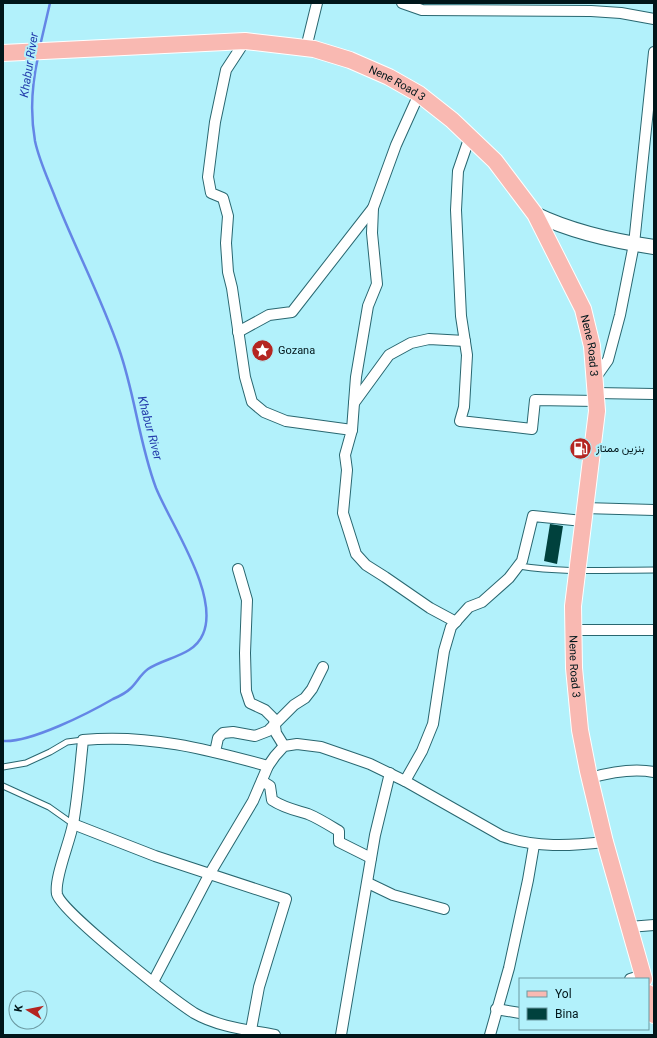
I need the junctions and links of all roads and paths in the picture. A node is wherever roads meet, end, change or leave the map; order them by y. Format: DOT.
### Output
graph roads {
  1 [pos="317,3"];
  2 [pos="402,3"];
  3 [pos="654,19"];
  4 [pos="245,41"];
  5 [pos="306,48"];
  6 [pos="654,52"];
  7 [pos="3,53"];
  8 [pos="419,94"];
  9 [pos="470,136"];
  10 [pos="373,208"];
  11 [pos="535,214"];
  12 [pos="634,244"];
  13 [pos="654,247"];
  14 [pos="238,332"];
  15 [pos="466,342"];
  16 [pos="596,390"];
  17 [pos="654,394"];
  18 [pos="354,403"];
  19 [pos="352,430"];
  20 [pos="654,510"];
  21 [pos="584,514"];
  22 [pos="519,566"];
  23 [pos="238,569"];
  24 [pos="576,570"];
  25 [pos="654,570"];
  26 [pos="456,622"];
  27 [pos="573,630"];
  28 [pos="654,630"];
  29 [pos="323,666"];
  30 [pos="275,724"];
  31 [pos="83,740"];
  32 [pos="284,746"];
  33 [pos="215,752"];
  34 [pos="268,766"];
  35 [pos="3,767"];
  36 [pos="654,772"];
  37 [pos="390,773"];
  38 [pos="590,778"];
  39 [pos="405,780"];
  40 [pos="262,781"];
  41 [pos="3,786"];
  42 [pos="73,824"];
  43 [pos="605,842"];
  44 [pos="534,845"];
  45 [pos="371,858"];
  46 [pos="209,875"];
  47 [pos="368,883"];
  48 [pos="444,909"];
  49 [pos="654,925"];
  50 [pos="630,926"];
  51 [pos="639,978"];
  52 [pos="153,982"];
  53 [pos="649,997"];
  54 [pos="496,1009"];
  55 [pos="519,1013"];
  56 [pos="654,1015"];
  57 [pos="251,1030"];
  58 [pos="275,1035"];
  59 [pos="341,1035"];
  60 [pos="490,1035"];
  1 -- 5 [label="street"];
  2 -- 3 [label="street"];
  4 -- 5 [label="main road, Nene Road 3"];
  4 -- 7 [label="main road, Nene Road 3"];
  4 -- 14 [label="street"];
  5 -- 8 [label="main road, Nene Road 3"];
  6 -- 12 [label="street"];
  8 -- 9 [label="main road, Nene Road 3"];
  8 -- 10 [label="street"];
  9 -- 11 [label="main road, Nene Road 3"];
  9 -- 15 [label="street"];
  10 -- 14 [label="street"];
  10 -- 18 [label="street"];
  11 -- 12 [label="street"];
  11 -- 16 [label="main road, Nene Road 3"];
  12 -- 13 [label="street"];
  12 -- 16 [label="street"];
  14 -- 19 [label="street"];
  15 -- 16 [label="street"];
  15 -- 18 [label="street"];
  16 -- 17 [label="street"];
  16 -- 21 [label="main road, Nene Road 3"];
  18 -- 19 [label="street"];
  19 -- 26 [label="street"];
  20 -- 21 [label="street"];
  21 -- 22 [label="street"];
  21 -- 24 [label="main road, Nene Road 3"];
  22 -- 24 [label="lane"];
  22 -- 26 [label="street"];
  23 -- 30 [label="street"];
  24 -- 25 [label="lane"];
  24 -- 27 [label="main road, Nene Road 3"];
  26 -- 39 [label="street"];
  27 -- 28 [label="street"];
  27 -- 38 [label="main road, Nene Road 3"];
  29 -- 30 [label="street"];
  30 -- 32 [label="street"];
  30 -- 33 [label="street"];
  31 -- 33 [label="street"];
  31 -- 35 [label="lane"];
  31 -- 42 [label="street"];
  32 -- 34 [label="street"];
  32 -- 37 [label="street"];
  33 -- 34 [label="street"];
  34 -- 40 [label="street"];
  36 -- 38 [label="street"];
  37 -- 39 [label="street"];
  37 -- 45 [label="street"];
  38 -- 43 [label="main road, Nene Road 3"];
  39 -- 44 [label="street"];
  40 -- 45 [label="street"];
  40 -- 46 [label="street"];
  41 -- 42 [label="lane"];
  42 -- 46 [label="street"];
  42 -- 52 [label="street"];
  43 -- 44 [label="street"];
  43 -- 50 [label="main road, Nene Road 3"];
  44 -- 54 [label="street"];
  45 -- 47 [label="street"];
  46 -- 52 [label="street"];
  46 -- 57 [label="street"];
  47 -- 48 [label="street"];
  47 -- 59 [label="street"];
  49 -- 50 [label="street"];
  50 -- 51 [label="main road, Nene Road 3"];
  52 -- 57 [label="street"];
  53 -- 56 [label="main road"];
  54 -- 55 [label="street"];
  54 -- 60 [label="street"];
  57 -- 58 [label="street"];
}
